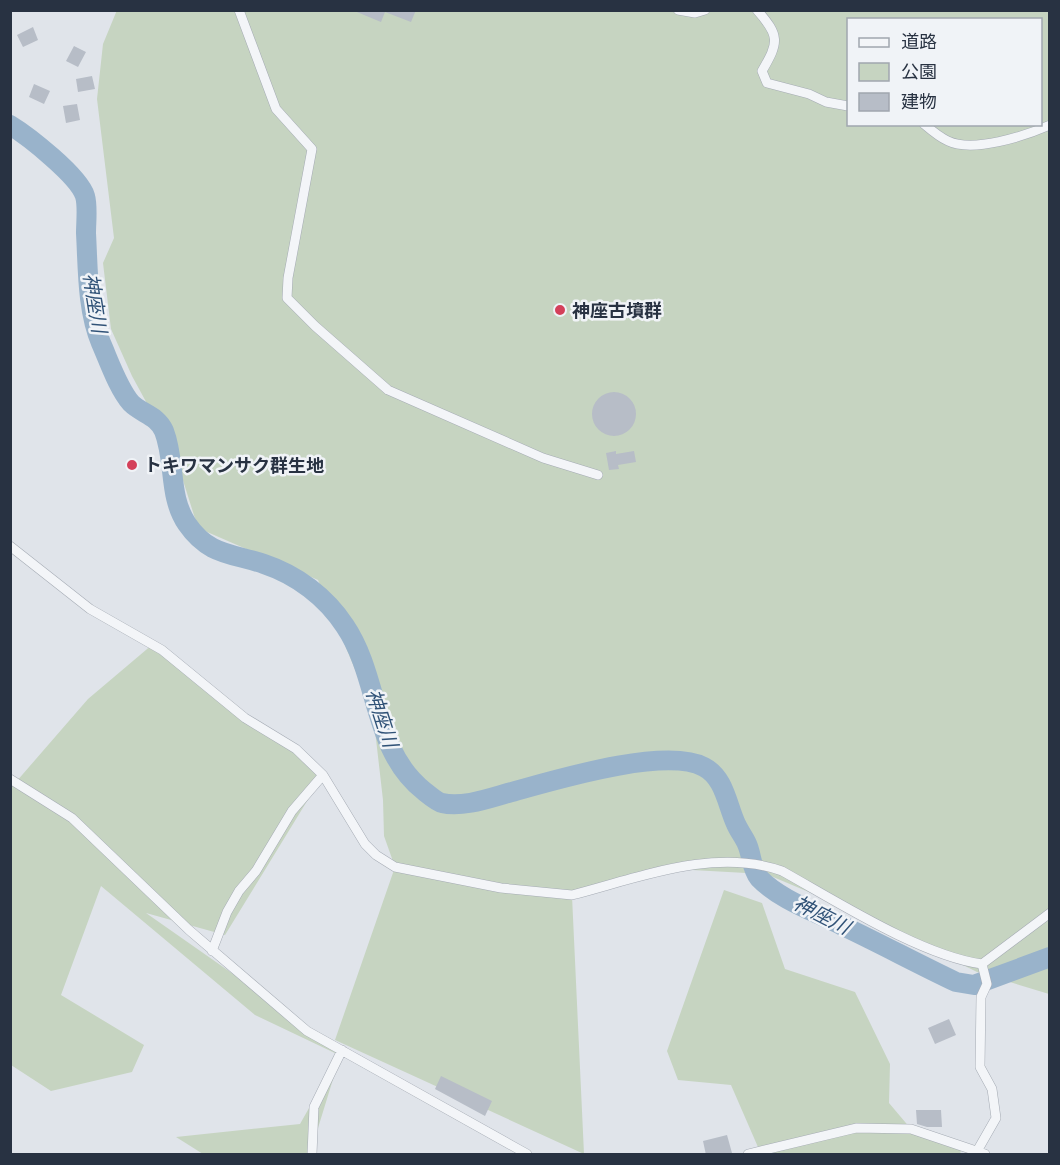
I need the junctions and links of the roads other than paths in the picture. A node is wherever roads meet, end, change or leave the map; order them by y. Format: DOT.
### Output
graph roads {
  1 [pos="239,10"];
  2 [pos="678,10"];
  3 [pos="705,10"];
  4 [pos="757,10"];
  5 [pos="847,106"];
  6 [pos="1050,125"];
  7 [pos="927,126"];
  8 [pos="598,475"];
  9 [pos="10,546"];
  10 [pos="323,775"];
  11 [pos="10,779"];
  12 [pos="1050,913"];
  13 [pos="212,951"];
  14 [pos="982,964"];
  15 [pos="342,1050"];
  16 [pos="980,1154"];
  17 [pos="312,1155"];
  18 [pos="527,1155"];
  19 [pos="748,1155"];
  1 -- 8 [label="street"];
  2 -- 3 [label="street"];
  4 -- 5 [label="street"];
  6 -- 7 [label="street"];
  9 -- 10 [label="street"];
  10 -- 13 [label="street"];
  10 -- 14 [label="street"];
  11 -- 13 [label="street"];
  12 -- 14 [label="street"];
  13 -- 15 [label="street"];
  14 -- 16 [label="street"];
  15 -- 17 [label="street"];
  15 -- 18 [label="street"];
  16 -- 19 [label="street"];
}
